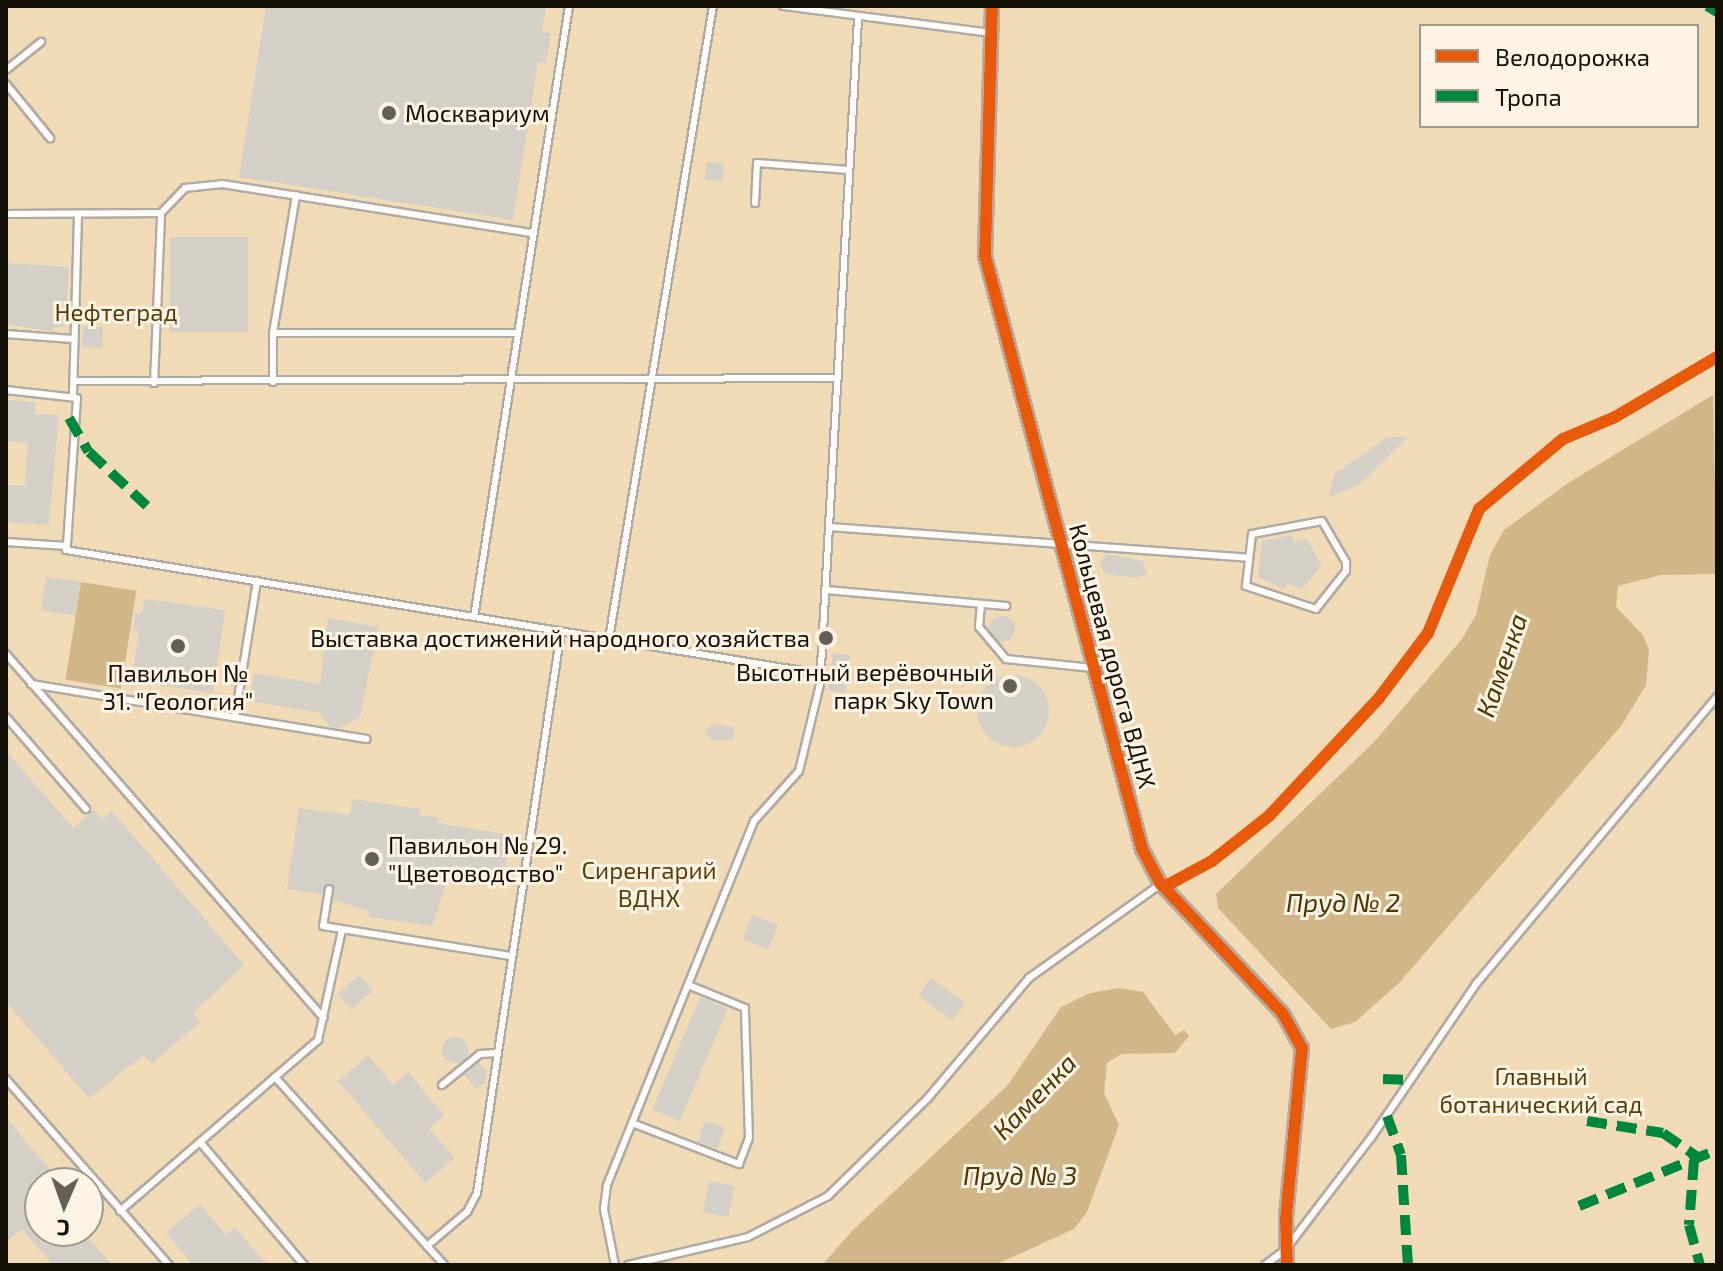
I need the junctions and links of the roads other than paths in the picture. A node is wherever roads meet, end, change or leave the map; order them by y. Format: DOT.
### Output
graph roads {
  1 [pos="569,6"];
  2 [pos="713,6"];
  3 [pos="783,6"];
  4 [pos="852,6"];
  5 [pos="992,6"];
  6 [pos="857,18"];
  7 [pos="991,33"];
  8 [pos="41,42"];
  9 [pos="6,70"];
  10 [pos="6,84"];
  11 [pos="50,138"];
  12 [pos="849,170"];
  13 [pos="296,195"];
  14 [pos="755,203"];
  15 [pos="161,213"];
  16 [pos="6,214"];
  17 [pos="78,215"];
  18 [pos="533,233"];
  19 [pos="273,333"];
  20 [pos="518,333"];
  21 [pos="6,334"];
  22 [pos="72,339"];
  23 [pos="838,378"];
  24 [pos="652,380"];
  25 [pos="74,381"];
  26 [pos="511,381"];
  27 [pos="273,382"];
  28 [pos="154,383"];
  29 [pos="6,390"];
  30 [pos="73,394"];
  31 [pos="829,527"];
  32 [pos="6,542"];
  33 [pos="1061,542"];
  34 [pos="67,546"];
  35 [pos="1249,558"];
  36 [pos="257,581"];
  37 [pos="826,590"];
  38 [pos="981,604"];
  39 [pos="1006,606"];
  40 [pos="474,617"];
  41 [pos="561,631"];
  42 [pos="609,639"];
  43 [pos="6,654"];
  44 [pos="1093,668"];
  45 [pos="821,674"];
  46 [pos="30,684"];
  47 [pos="1717,697"];
  48 [pos="6,717"];
  49 [pos="235,717"];
  50 [pos="367,739"];
  51 [pos="86,809"];
  52 [pos="1161,884"];
  53 [pos="329,889"];
  54 [pos="342,930"];
  55 [pos="511,956"];
  56 [pos="688,985"];
  57 [pos="323,1018"];
  58 [pos="497,1053"];
  59 [pos="275,1077"];
  60 [pos="6,1079"];
  61 [pos="442,1085"];
  62 [pos="632,1123"];
  63 [pos="200,1142"];
  64 [pos="120,1211"];
  65 [pos="427,1246"];
  66 [pos="1286,1249"];
  67 [pos="169,1265"];
  68 [pos="304,1265"];
  69 [pos="444,1265"];
  70 [pos="615,1265"];
  71 [pos="628,1265"];
  72 [pos="1265,1265"];
  73 [pos="1287,1265"];
  1 -- 18 [label="lane"];
  2 -- 24 [label="lane"];
  3 -- 6 [label="lane"];
  4 -- 6 [label="lane"];
  5 -- 7 [label="street, Кольцевая дорога ВДНХ"];
  6 -- 7 [label="lane"];
  6 -- 12 [label="lane"];
  7 -- 33 [label="street, Кольцевая дорога ВДНХ"];
  8 -- 9 [label="lane"];
  10 -- 11 [label="lane"];
  12 -- 14 [label="lane"];
  12 -- 23 [label="lane"];
  13 -- 15 [label="lane"];
  13 -- 18 [label="lane"];
  13 -- 19 [label="lane"];
  15 -- 17 [label="lane"];
  15 -- 28 [label="lane"];
  16 -- 17 [label="lane"];
  17 -- 22 [label="lane"];
  18 -- 20 [label="lane"];
  19 -- 20 [label="lane"];
  19 -- 27 [label="lane"];
  20 -- 26 [label="lane"];
  21 -- 22 [label="lane"];
  22 -- 25 [label="lane"];
  23 -- 24 [label="lane"];
  23 -- 31 [label="lane"];
  24 -- 26 [label="lane"];
  24 -- 42 [label="lane"];
  25 -- 28 [label="lane"];
  25 -- 30 [label="lane"];
  26 -- 27 [label="lane"];
  26 -- 40 [label="lane"];
  27 -- 28 [label="lane"];
  29 -- 30 [label="lane"];
  30 -- 34 [label="lane"];
  31 -- 33 [label="lane"];
  31 -- 37 [label="lane"];
  32 -- 34 [label="lane"];
  33 -- 35 [label="lane"];
  33 -- 44 [label="street, Кольцевая дорога ВДНХ"];
  34 -- 36 [label="lane"];
  35 -- 35 [label="lane"];
  36 -- 40 [label="lane"];
  36 -- 49 [label="lane"];
  37 -- 38 [label="lane"];
  37 -- 45 [label="lane"];
  38 -- 39 [label="lane"];
  38 -- 44 [label="lane"];
  40 -- 41 [label="lane"];
  41 -- 42 [label="lane"];
  41 -- 55 [label="lane"];
  42 -- 45 [label="lane"];
  43 -- 46 [label="lane"];
  44 -- 52 [label="street, Кольцевая дорога ВДНХ"];
  45 -- 56 [label="lane"];
  46 -- 49 [label="lane"];
  46 -- 57 [label="lane"];
  47 -- 66 [label="lane"];
  48 -- 51 [label="lane"];
  49 -- 50 [label="lane"];
  52 -- 66 [label="street, Кольцевая дорога ВДНХ"];
  52 -- 71 [label="lane"];
  53 -- 54 [label="lane"];
  54 -- 55 [label="lane"];
  54 -- 57 [label="lane"];
  55 -- 58 [label="lane"];
  56 -- 62 [label="lane"];
  56 -- 62 [label="lane"];
  57 -- 59 [label="lane"];
  58 -- 61 [label="lane"];
  58 -- 65 [label="lane"];
  59 -- 63 [label="lane"];
  59 -- 65 [label="lane"];
  60 -- 64 [label="lane"];
  62 -- 70 [label="lane"];
  63 -- 64 [label="lane"];
  63 -- 68 [label="lane"];
  64 -- 67 [label="lane"];
  65 -- 69 [label="lane"];
  66 -- 72 [label="lane"];
  66 -- 73 [label="street, Кольцевая дорога ВДНХ"];
}
